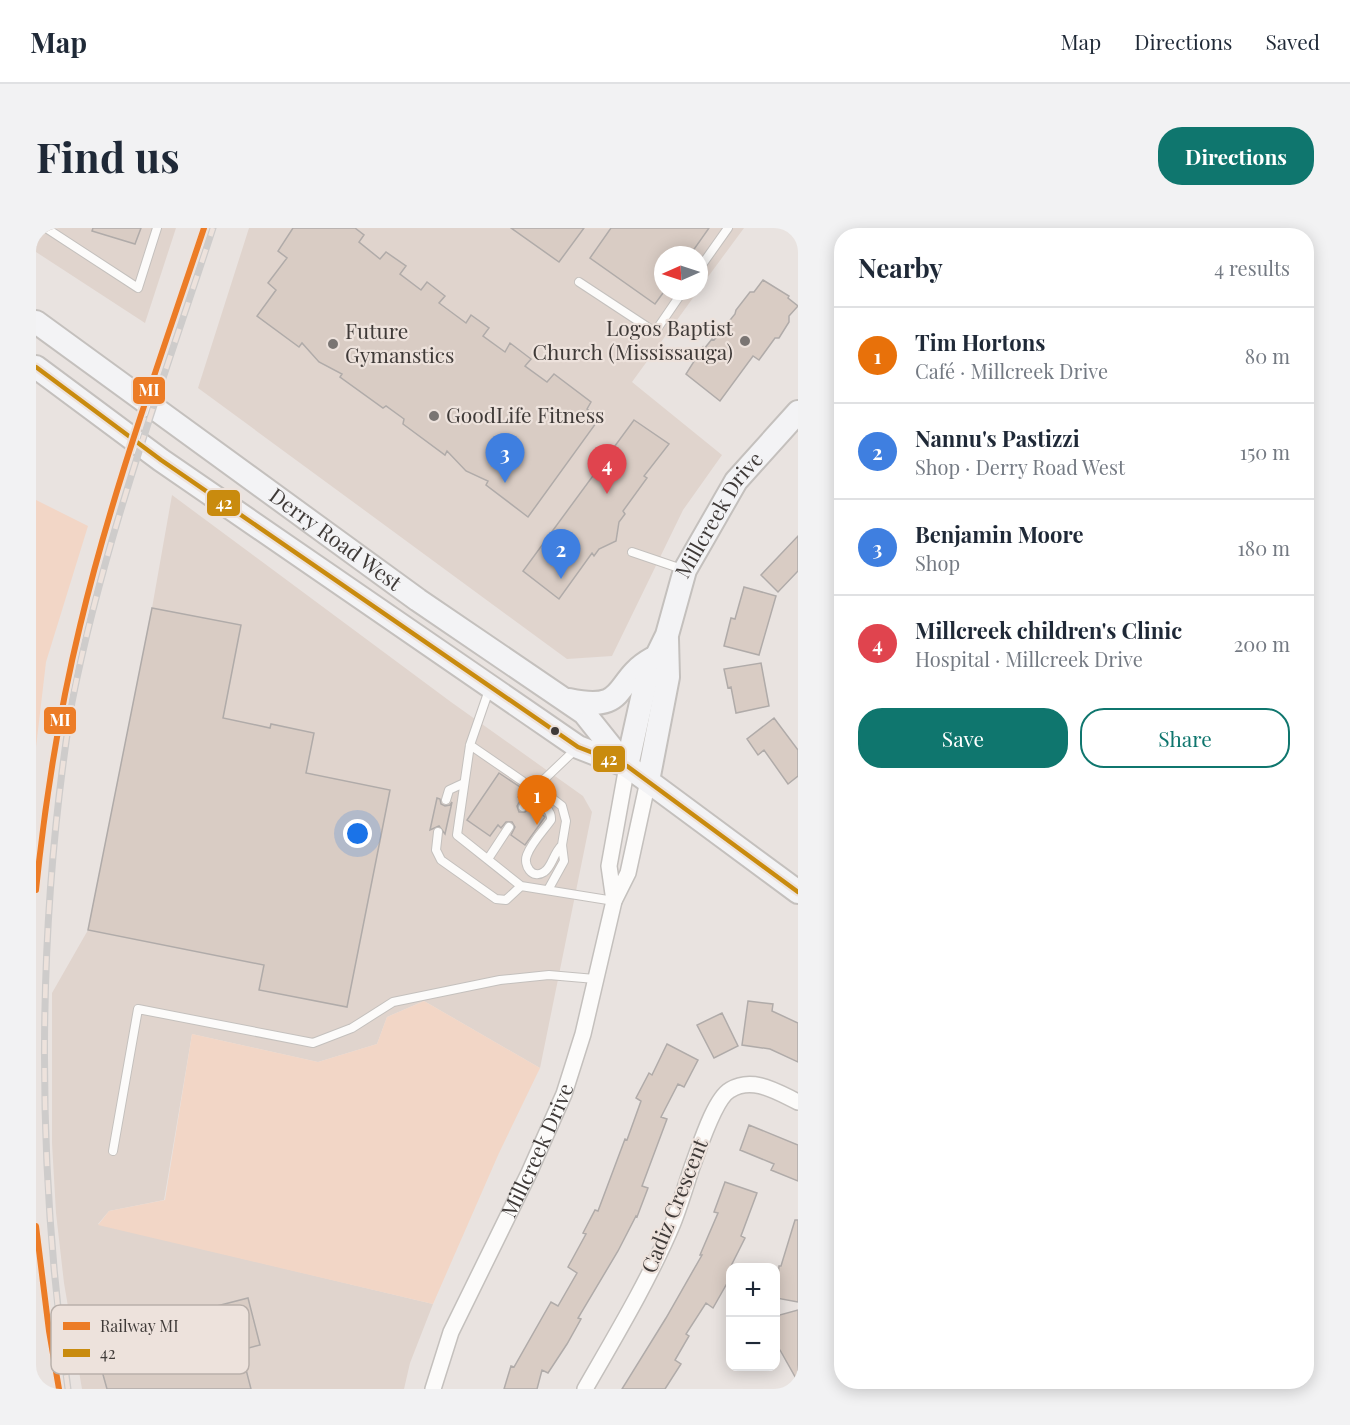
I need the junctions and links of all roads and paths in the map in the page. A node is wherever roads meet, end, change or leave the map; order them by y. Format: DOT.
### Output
graph roads {
  1 [pos="46,228"];
  2 [pos="157,228"];
  3 [pos="728,228"];
  4 [pos="708,256"];
  5 [pos="579,282"];
  6 [pos="677,300"];
  7 [pos="36,322"];
  8 [pos="36,367"];
  9 [pos="798,412"];
  10 [pos="632,552"];
  11 [pos="685,570"];
  12 [pos="667,635"];
  13 [pos="656,657"];
  14 [pos="490,685"];
  15 [pos="566,700"];
  16 [pos="470,745"];
  17 [pos="578,747"];
  18 [pos="627,766"];
  19 [pos="648,781"];
  20 [pos="464,783"];
  21 [pos="532,793"];
  22 [pos="446,800"];
  23 [pos="522,807"];
  24 [pos="509,827"];
  25 [pos="438,832"];
  26 [pos="562,845"];
  27 [pos="488,859"];
  28 [pos="521,886"];
  29 [pos="548,890"];
  30 [pos="798,892"];
  31 [pos="614,901"];
  32 [pos="595,979"];
  33 [pos="798,1102"];
  34 [pos="113,1151"];
  35 [pos="433,1389"];
  36 [pos="585,1389"];
  1 -- 2 [label="lane"];
  3 -- 4 [label="lane"];
  5 -- 6 [label="lane"];
  7 -- 15 [label="main road, Derry Road West"];
  8 -- 14 [label="main road, Derry Road West"];
  9 -- 11 [label="main road, Millcreek Drive"];
  10 -- 11 [label="lane"];
  11 -- 12 [label="main road, Millcreek Drive"];
  12 -- 13 [label="main road, Millcreek Drive"];
  12 -- 19 [label="main road, Millcreek Drive"];
  13 -- 15 [label="main road"];
  13 -- 18 [label="main road, Millcreek Drive"];
  14 -- 16 [label="lane"];
  14 -- 17 [label="main road, Derry Road West"];
  15 -- 18 [label="main road, Derry Road West"];
  16 -- 20 [label="lane"];
  16 -- 21 [label="lane"];
  17 -- 18 [label="main road, Derry Road West"];
  17 -- 21 [label="lane"];
  18 -- 19 [label="main road, Derry Road West"];
  18 -- 31 [label="street, Millcreek Drive"];
  19 -- 30 [label="main road, Derry Road West"];
  19 -- 31 [label="street, Millcreek Drive"];
  20 -- 22 [label="lane"];
  20 -- 27 [label="lane"];
  21 -- 23 [label="lane"];
  21 -- 26 [label="lane"];
  21 -- 26 [label="lane"];
  24 -- 27 [label="lane"];
  25 -- 28 [label="lane"];
  26 -- 29 [label="lane"];
  27 -- 28 [label="lane"];
  28 -- 29 [label="lane"];
  29 -- 31 [label="lane"];
  31 -- 32 [label="street, Millcreek Drive"];
  32 -- 34 [label="lane"];
  32 -- 35 [label="street, Millcreek Drive"];
  33 -- 36 [label="street, Cadiz Crescent"];
}
